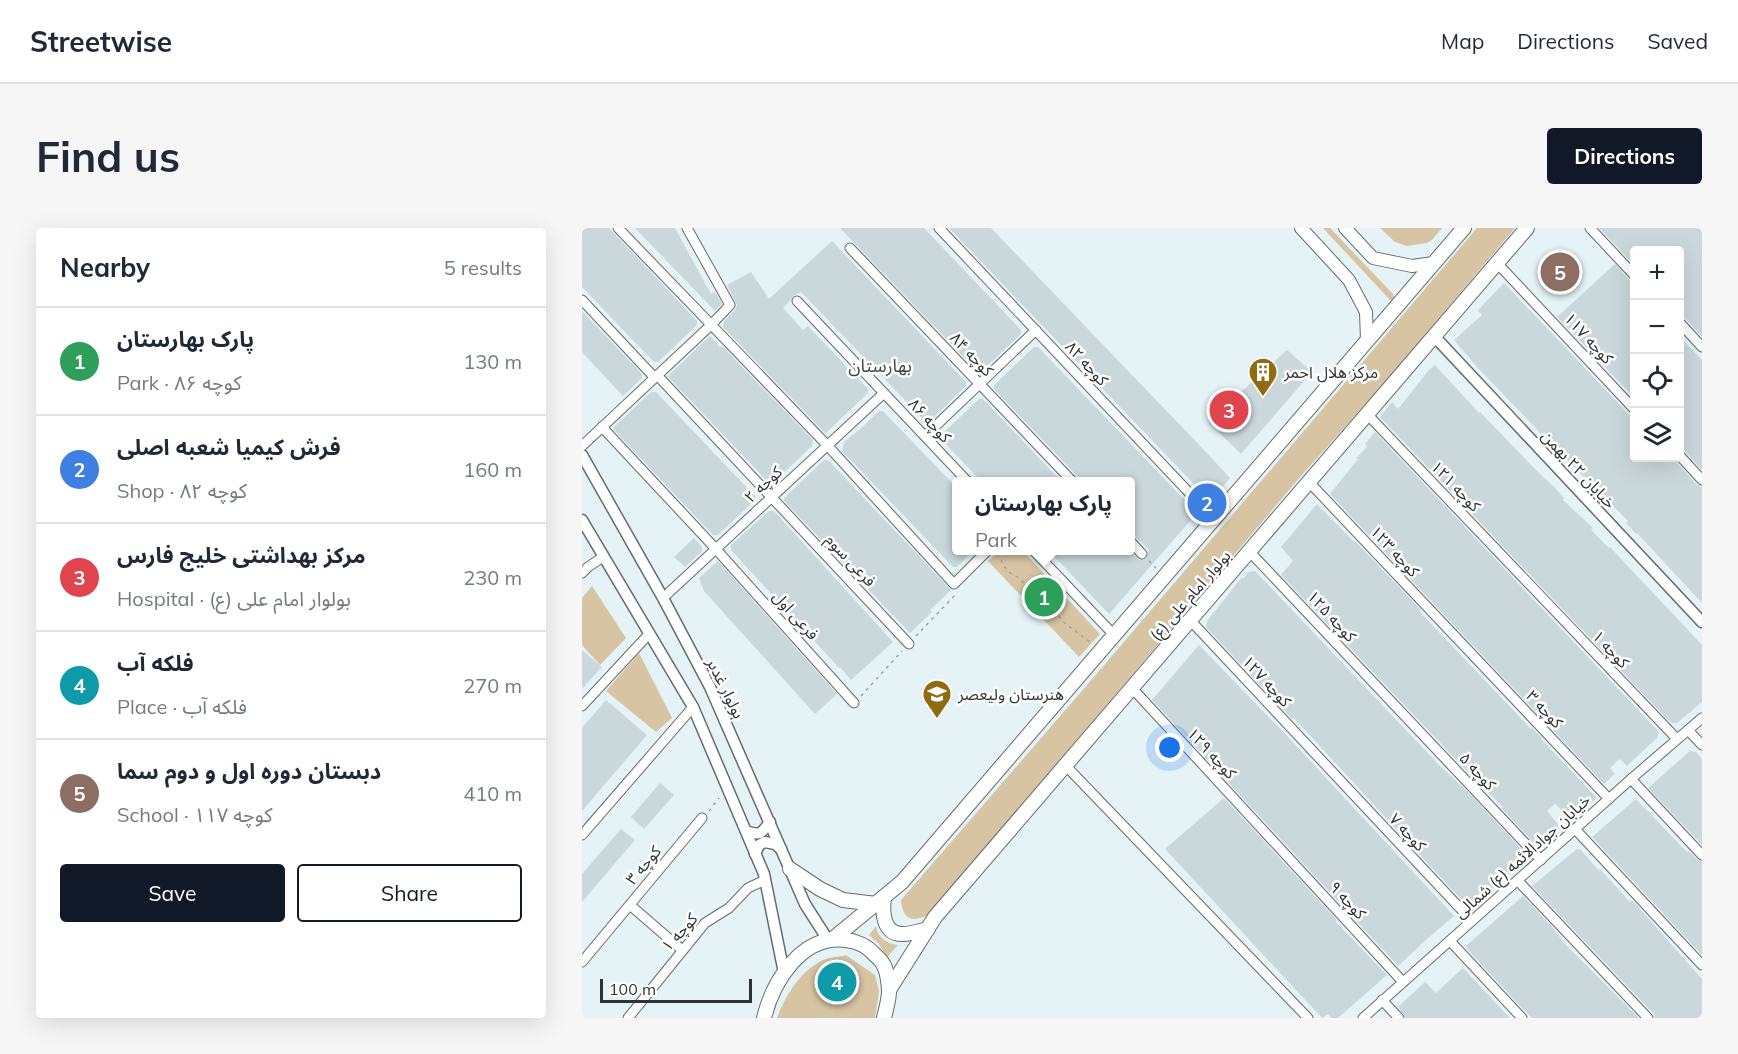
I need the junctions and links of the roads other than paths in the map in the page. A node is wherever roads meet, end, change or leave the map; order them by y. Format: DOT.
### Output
graph roads {
  1 [pos="618,228"];
  2 [pos="687,228"];
  3 [pos="939,228"];
  4 [pos="1301,228"];
  5 [pos="1345,228"];
  6 [pos="1464,228"];
  7 [pos="1527,228"];
  8 [pos="1590,228"];
  9 [pos="850,248"];
  10 [pos="1434,263"];
  11 [pos="1497,263"];
  12 [pos="1630,270"];
  13 [pos="582,300"];
  14 [pos="797,302"];
  15 [pos="711,325"];
  16 [pos="1684,327"];
  17 [pos="1036,330"];
  18 [pos="1434,336"];
  19 [pos="1367,339"];
  20 [pos="1702,347"];
  21 [pos="656,376"];
  22 [pos="980,384"];
  23 [pos="884,393"];
  24 [pos="1630,403"];
  25 [pos="1367,414"];
  26 [pos="602,427"];
  27 [pos="925,436"];
  28 [pos="827,445"];
  29 [pos="582,446"];
  30 [pos="582,455"];
  31 [pos="1684,460"];
  32 [pos="963,477"];
  33 [pos="1068,477"];
  34 [pos="1702,480"];
  35 [pos="1309,482"];
  36 [pos="771,496"];
  37 [pos="1214,519"];
  38 [pos="582,520"];
  39 [pos="1135,546"];
  40 [pos="715,548"];
  41 [pos="1249,551"];
  42 [pos="1142,554"];
  43 [pos="983,555"];
  44 [pos="1038,555"];
  45 [pos="603,557"];
  46 [pos="582,573"];
  47 [pos="1524,579"];
  48 [pos="663,598"];
  49 [pos="1190,620"];
  50 [pos="1702,622"];
  51 [pos="649,634"];
  52 [pos="1114,636"];
  53 [pos="1459,640"];
  54 [pos="909,644"];
  55 [pos="1132,688"];
  56 [pos="1392,702"];
  57 [pos="854,703"];
  58 [pos="582,706"];
  59 [pos="693,707"];
  60 [pos="1702,717"];
  61 [pos="1688,730"];
  62 [pos="1677,739"];
  63 [pos="1702,745"];
  64 [pos="1323,763"];
  65 [pos="1065,765"];
  66 [pos="1631,779"];
  67 [pos="1609,799"];
  68 [pos="702,818"];
  69 [pos="770,822"];
  70 [pos="1575,829"];
  71 [pos="746,831"];
  72 [pos="582,835"];
  73 [pos="1270,838"];
  74 [pos="782,849"];
  75 [pos="755,854"];
  76 [pos="1702,855"];
  77 [pos="1541,860"];
  78 [pos="790,869"];
  79 [pos="765,880"];
  80 [pos="1518,881"];
  81 [pos="880,900"];
  82 [pos="630,905"];
  83 [pos="1472,921"];
  84 [pos="928,929"];
  85 [pos="831,939"];
  86 [pos="1450,941"];
  87 [pos="682,950"];
  88 [pos="582,962"];
  89 [pos="1702,965"];
  90 [pos="784,973"];
  91 [pos="1403,982"];
  92 [pos="889,990"];
  93 [pos="1382,1000"];
  94 [pos="628,1018"];
  95 [pos="764,1018"];
  96 [pos="885,1018"];
  97 [pos="1308,1018"];
  98 [pos="1363,1018"];
  99 [pos="1399,1018"];
  100 [pos="1522,1018"];
  101 [pos="1648,1018"];
  1 -- 15 [label="street"];
  2 -- 15 [label="street"];
  3 -- 17 [label="street, کوچه ۸۲"];
  4 -- 19 [label="main road"];
  5 -- 10 [label="main road"];
  6 -- 10 [label="main road, بولوار امام علی (ع)"];
  7 -- 11 [label="main road, بولوار امام علی (ع)"];
  8 -- 12 [label="street"];
  9 -- 22 [label="street, کوچه ۸۴"];
  10 -- 19 [label="main road, بولوار امام علی (ع)"];
  11 -- 18 [label="main road, بولوار امام علی (ع)"];
  11 -- 24 [label="street, کوچه ۱۱۷"];
  13 -- 21 [label="street, فرعی سوم"];
  14 -- 23 [label="street, کوچه ۸۶"];
  15 -- 21 [label="street"];
  15 -- 28 [label="street"];
  16 -- 20 [label="street"];
  17 -- 22 [label="street"];
  17 -- 37 [label="street, کوچه ۸۲"];
  18 -- 25 [label="main road, بولوار امام علی (ع)"];
  18 -- 50 [label="street, خیابان ۲۲ بهمن"];
  19 -- 37 [label="main road, بولوار امام علی (ع)"];
  21 -- 26 [label="street"];
  21 -- 36 [label="street, فرعی سوم"];
  22 -- 27 [label="street"];
  22 -- 33 [label="street, کوچه ۸۴"];
  23 -- 27 [label="street, کوچه ۸۶"];
  23 -- 28 [label="street, کوچه ۲"];
  25 -- 35 [label="main road, بولوار امام علی (ع)"];
  25 -- 47 [label="street, کوچه ۱۲۱"];
  26 -- 29 [label="street"];
  26 -- 40 [label="street, فرعی اول"];
  27 -- 32 [label="street, کوچه ۸۶"];
  28 -- 36 [label="street, کوچه ۲"];
  28 -- 43 [label="street"];
  30 -- 48 [label="street, بولوار غدیر"];
  31 -- 34 [label="street"];
  35 -- 41 [label="main road, بولوار امام علی (ع)"];
  35 -- 53 [label="street, کوچه ۱۲۳"];
  36 -- 40 [label="street, کوچه ۲"];
  36 -- 54 [label="street, فرعی سوم"];
  37 -- 52 [label="main road, بولوار امام علی (ع)"];
  38 -- 45 [label="street"];
  39 -- 42 [label="street"];
  40 -- 48 [label="street, کوچه ۲"];
  40 -- 57 [label="street, فرعی اول"];
  41 -- 49 [label="main road, بولوار امام علی (ع)"];
  41 -- 56 [label="street, کوچه ۱۲۵"];
  44 -- 52 [label="street"];
  45 -- 46 [label="street"];
  45 -- 51 [label="street"];
  47 -- 62 [label="street, کوچه ۱"];
  48 -- 69 [label="street, بولوار غدیر"];
  49 -- 55 [label="main road, بولوار امام علی (ع)"];
  49 -- 64 [label="street, کوچه ۱۲۷"];
  51 -- 58 [label="street"];
  51 -- 59 [label="street"];
  52 -- 81 [label="main road, بولوار امام علی (ع)"];
  53 -- 67 [label="street, کوچه ۳"];
  55 -- 65 [label="main road, بولوار امام علی (ع)"];
  55 -- 73 [label="street, کوچه ۱۲۹"];
  56 -- 77 [label="street, کوچه ۵"];
  59 -- 71 [label="street"];
  59 -- 72 [label="street"];
  60 -- 61 [label="street, خیابان جوادالائمه (ع) شمالی"];
  61 -- 62 [label="street, خیابان جوادالائمه (ع) شمالی"];
  61 -- 63 [label="street"];
  62 -- 66 [label="street, خیابان جوادالائمه (ع) شمالی"];
  64 -- 83 [label="street, کوچه ۷"];
  65 -- 84 [label="main road, بولوار امام علی (ع)"];
  65 -- 97 [label="street"];
  66 -- 67 [label="street, خیابان جوادالائمه (ع) شمالی"];
  66 -- 76 [label="street"];
  67 -- 70 [label="street, خیابان جوادالائمه (ع) شمالی"];
  68 -- 82 [label="street, کوچه ۳"];
  69 -- 71 [label="street"];
  69 -- 74 [label="street, بولوار غدیر"];
  70 -- 77 [label="street, خیابان جوادالائمه (ع) شمالی"];
  70 -- 89 [label="street"];
  71 -- 75 [label="street"];
  73 -- 91 [label="street, کوچه ۹"];
  74 -- 75 [label="street"];
  74 -- 78 [label="street, بولوار غدیر"];
  75 -- 79 [label="street"];
  77 -- 80 [label="street, خیابان جوادالائمه (ع) شمالی"];
  78 -- 81 [label="main road"];
  78 -- 85 [label="street, بولوار غدیر"];
  79 -- 87 [label="street, کوچه ۱"];
  79 -- 90 [label="street"];
  80 -- 83 [label="street, خیابان جوادالائمه (ع) شمالی"];
  80 -- 101 [label="street"];
  81 -- 84 [label="main road"];
  81 -- 85 [label="main road, بولوار امام علی (ع)"];
  82 -- 87 [label="street"];
  82 -- 88 [label="street, کوچه ۳"];
  83 -- 86 [label="street, خیابان جوادالائمه (ع) شمالی"];
  84 -- 92 [label="main road, بولوار امام علی (ع)"];
  85 -- 90 [label="main road, بولوار امام علی (ع)"];
  85 -- 92 [label="main road"];
  86 -- 91 [label="street, خیابان جوادالائمه (ع) شمالی"];
  86 -- 100 [label="street"];
  87 -- 94 [label="street, کوچه ۱"];
  90 -- 95 [label="main road, بولوار امام علی (ع)"];
  91 -- 93 [label="street, خیابان جوادالائمه (ع) شمالی"];
  92 -- 96 [label="main road"];
  93 -- 98 [label="street, خیابان جوادالائمه (ع) شمالی"];
  93 -- 99 [label="street"];
}
